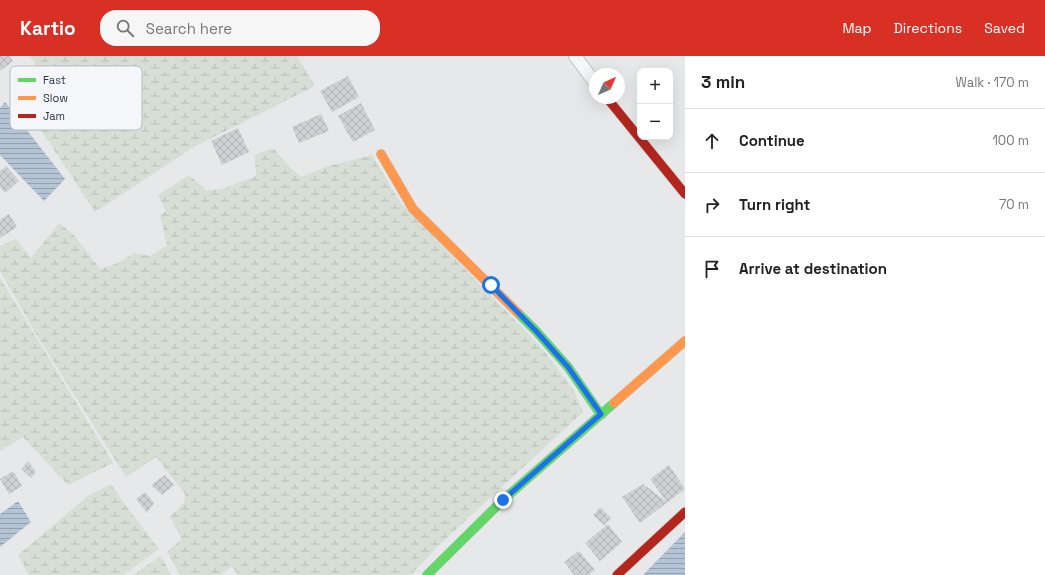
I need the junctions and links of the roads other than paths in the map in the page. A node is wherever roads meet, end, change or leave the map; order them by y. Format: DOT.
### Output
graph roads {
  1 [pos="575,56"];
  2 [pos="589,75"];
  3 [pos="612,104"];
  4 [pos="380,154"];
  5 [pos="685,194"];
  6 [pos="685,341"];
  7 [pos="601,414"];
  8 [pos="685,512"];
  9 [pos="427,575"];
  10 [pos="617,575"];
  1 -- 2 [label="street"];
  3 -- 5 [label="street"];
  4 -- 7 [label="street"];
  6 -- 7 [label="street"];
  7 -- 9 [label="street"];
  8 -- 10 [label="street"];
}
